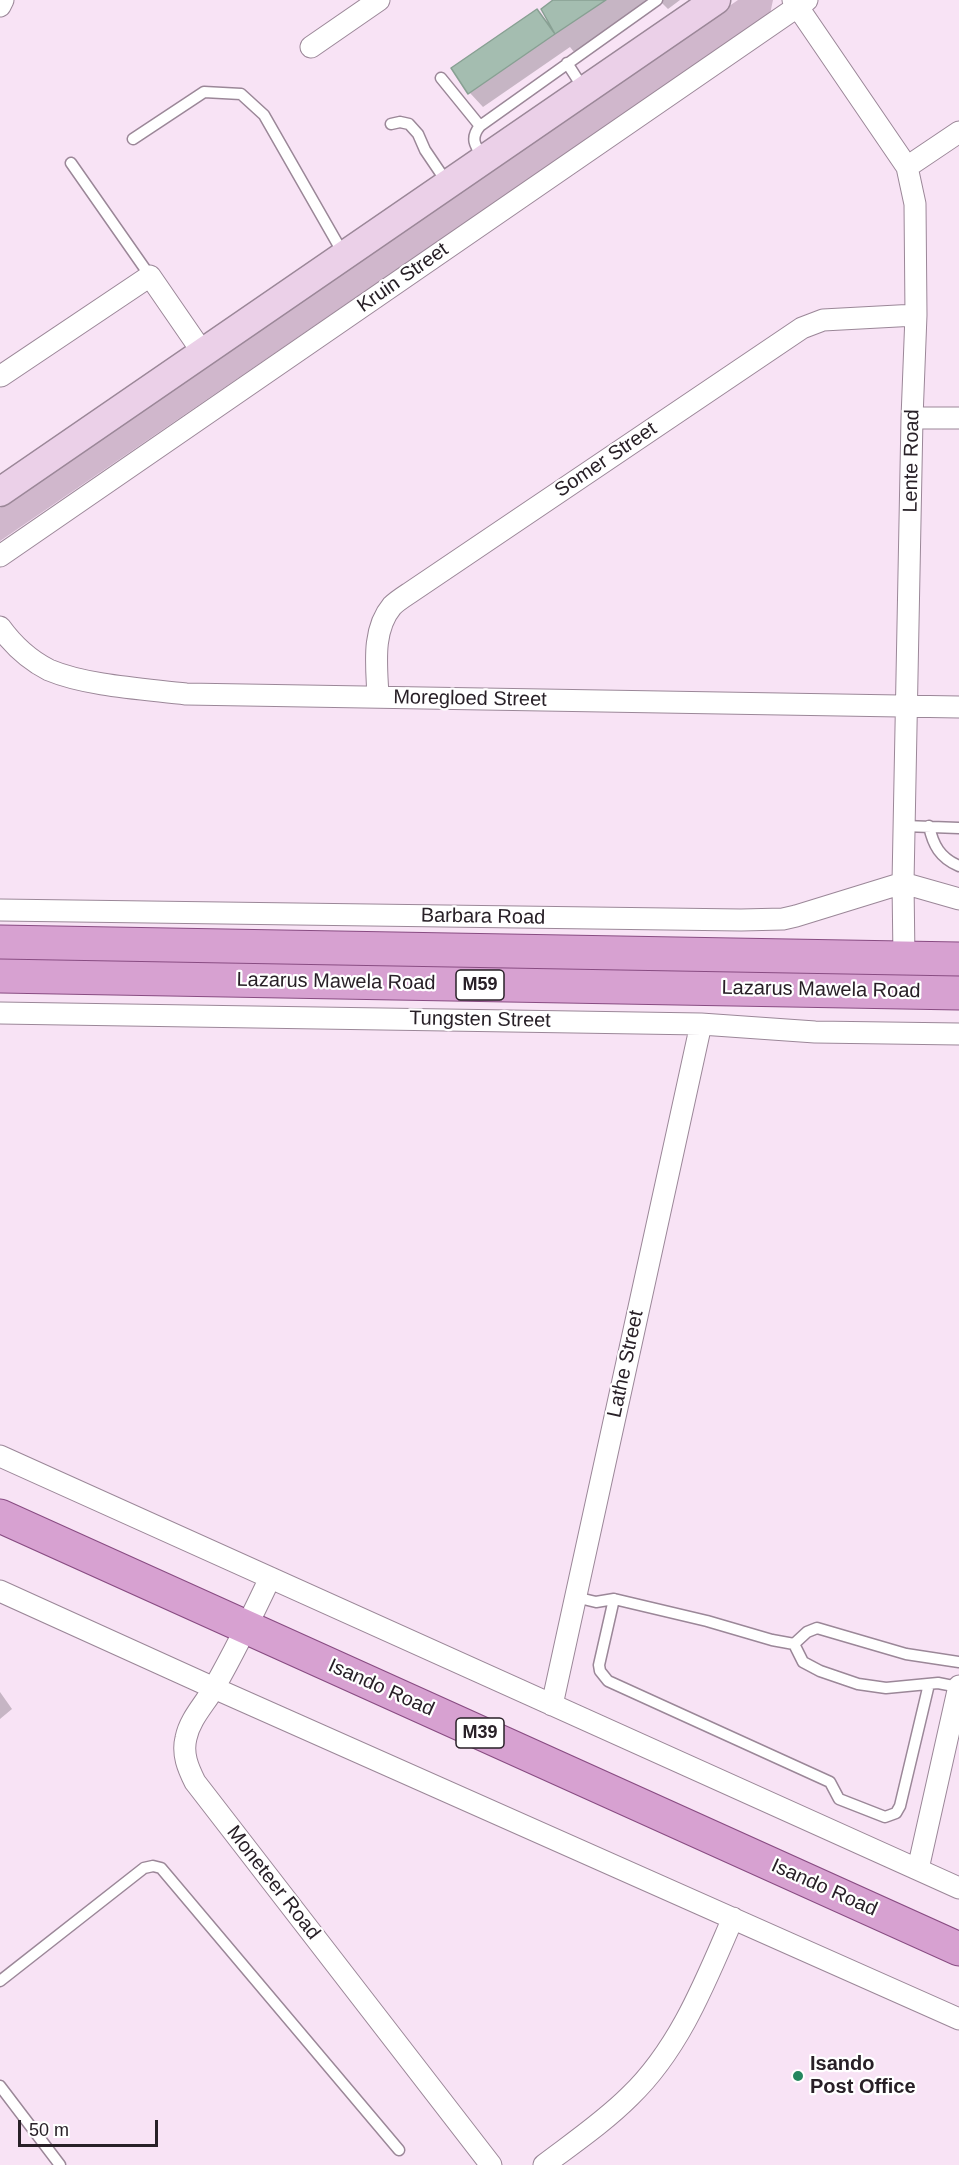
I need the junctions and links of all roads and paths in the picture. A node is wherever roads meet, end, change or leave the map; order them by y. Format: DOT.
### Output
graph roads {
  1 [pos="3,0"];
  2 [pos="379,0"];
  3 [pos="657,0"];
  4 [pos="716,0"];
  5 [pos="799,2"];
  6 [pos="0,6"];
  7 [pos="311,47"];
  8 [pos="567,63"];
  9 [pos="441,78"];
  10 [pos="585,91"];
  11 [pos="391,124"];
  12 [pos="480,126"];
  13 [pos="959,132"];
  14 [pos="133,139"];
  15 [pos="484,160"];
  16 [pos="71,163"];
  17 [pos="907,167"];
  18 [pos="448,184"];
  19 [pos="344,256"];
  20 [pos="150,276"];
  21 [pos="916,315"];
  22 [pos="203,353"];
  23 [pos="1,376"];
  24 [pos="912,417"];
  25 [pos="959,418"];
  26 [pos="0,492"];
  27 [pos="0,556"];
  28 [pos="0,627"];
  29 [pos="378,697"];
  30 [pos="907,707"];
  31 [pos="959,707"];
  32 [pos="904,826"];
  33 [pos="929,826"];
  34 [pos="959,828"];
  35 [pos="959,866"];
  36 [pos="903,883"];
  37 [pos="959,899"];
  38 [pos="0,910"];
  39 [pos="0,942"];
  40 [pos="904,958"];
  41 [pos="959,959"];
  42 [pos="0,976"];
  43 [pos="959,984"];
  44 [pos="959,993"];
  45 [pos="0,1012"];
  46 [pos="701,1024"];
  47 [pos="959,1034"];
  48 [pos="0,1456"];
  49 [pos="0,1516"];
  50 [pos="270,1578"];
  51 [pos="0,1591"];
  52 [pos="575,1597"];
  53 [pos="614,1599"];
  54 [pos="246,1627"];
  55 [pos="794,1644"];
  56 [pos="959,1662"];
  57 [pos="929,1684"];
  58 [pos="959,1687"];
  59 [pos="214,1688"];
  60 [pos="552,1705"];
  61 [pos="918,1869"];
  62 [pos="959,1888"];
  63 [pos="733,1918"];
  64 [pos="959,1950"];
  65 [pos="0,1981"];
  66 [pos="959,2019"];
  67 [pos="0,2086"];
  68 [pos="399,2150"];
  69 [pos="60,2165"];
  70 [pos="491,2165"];
  71 [pos="544,2165"];
  1 -- 6 [label="street"];
  2 -- 7 [label="street"];
  3 -- 8 [label="lane"];
  4 -- 10 [label="main road"];
  5 -- 17 [label="street, Lente Road"];
  5 -- 27 [label="street, Kruin Street"];
  8 -- 10 [label="lane"];
  8 -- 12 [label="lane"];
  9 -- 12 [label="lane"];
  10 -- 15 [label="main road"];
  11 -- 18 [label="lane"];
  12 -- 15 [label="lane"];
  13 -- 17 [label="street"];
  14 -- 19 [label="lane"];
  15 -- 18 [label="main road"];
  16 -- 20 [label="lane"];
  17 -- 21 [label="street, Lente Road"];
  18 -- 19 [label="main road"];
  19 -- 22 [label="main road"];
  20 -- 22 [label="street"];
  20 -- 23 [label="street"];
  21 -- 24 [label="street, Lente Road"];
  21 -- 29 [label="street, Somer Street"];
  22 -- 26 [label="main road"];
  24 -- 25 [label="street"];
  24 -- 30 [label="street, Lente Road"];
  28 -- 29 [label="street, Moregloed Street"];
  29 -- 30 [label="street, Moregloed Street"];
  30 -- 31 [label="street, Moregloed Street"];
  30 -- 32 [label="street, Lente Road"];
  32 -- 33 [label="lane"];
  32 -- 36 [label="street, Lente Road"];
  33 -- 34 [label="lane"];
  33 -- 35 [label="lane"];
  36 -- 37 [label="street"];
  36 -- 38 [label="street, Barbara Road"];
  36 -- 40 [label="street, Lente Road"];
  39 -- 40 [label="main road, Lazarus Mawela Road / M59"];
  40 -- 41 [label="main road, Lazarus Mawela Road / M59"];
  40 -- 43 [label="main road"];
  42 -- 44 [label="main road, Lazarus Mawela Road / M59"];
  45 -- 46 [label="street, Tungsten Street"];
  46 -- 47 [label="street, Tungsten Street"];
  46 -- 52 [label="street, Lathe Street"];
  48 -- 50 [label="street"];
  49 -- 54 [label="main road, Isando Road / M39"];
  50 -- 54 [label="street, Moneteer Road"];
  50 -- 60 [label="street"];
  51 -- 59 [label="street"];
  52 -- 53 [label="lane"];
  52 -- 60 [label="street, Lathe Street"];
  53 -- 55 [label="lane"];
  53 -- 57 [label="lane"];
  54 -- 59 [label="street, Moneteer Road"];
  54 -- 64 [label="main road, Isando Road / M39"];
  55 -- 56 [label="lane"];
  55 -- 57 [label="lane"];
  57 -- 58 [label="lane"];
  58 -- 61 [label="street"];
  59 -- 63 [label="street"];
  59 -- 70 [label="street, Moneteer Road"];
  60 -- 61 [label="street"];
  61 -- 62 [label="street"];
  63 -- 66 [label="street"];
  63 -- 71 [label="street"];
  65 -- 68 [label="lane"];
  67 -- 69 [label="lane"];
}
